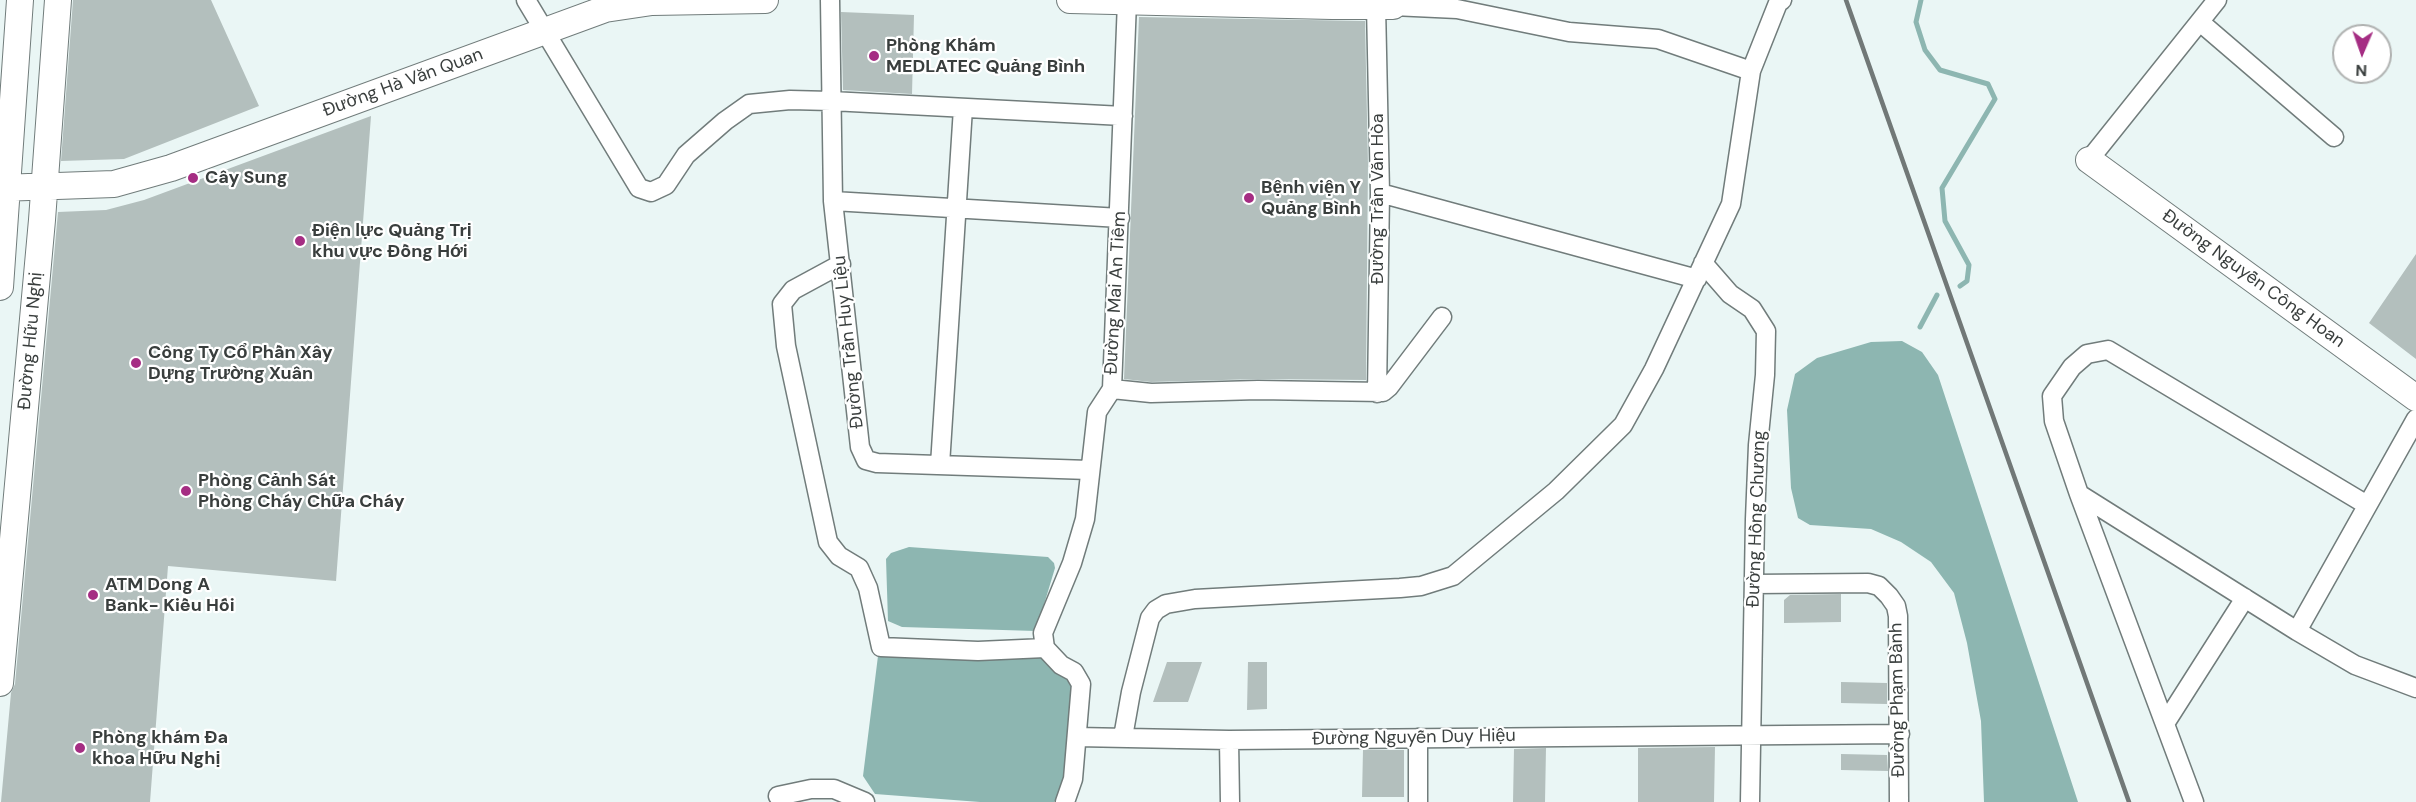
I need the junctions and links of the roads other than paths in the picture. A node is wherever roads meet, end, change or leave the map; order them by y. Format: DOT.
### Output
graph roads {
  1 [pos="20,0"];
  2 [pos="58,0"];
  3 [pos="526,0"];
  4 [pos="765,0"];
  5 [pos="830,0"];
  6 [pos="1070,0"];
  7 [pos="1782,0"];
  8 [pos="2217,0"];
  9 [pos="1127,1"];
  10 [pos="1388,4"];
  11 [pos="2200,21"];
  12 [pos="545,30"];
  13 [pos="1751,70"];
  14 [pos="831,101"];
  15 [pos="963,108"];
  16 [pos="1123,116"];
  17 [pos="2334,137"];
  18 [pos="2089,160"];
  19 [pos="45,186"];
  20 [pos="4,188"];
  21 [pos="1380,193"];
  22 [pos="833,201"];
  23 [pos="957,208"];
  24 [pos="1120,218"];
  25 [pos="841,264"];
  26 [pos="1700,271"];
  27 [pos="0,287"];
  28 [pos="1442,317"];
  29 [pos="1112,389"];
  30 [pos="1377,393"];
  31 [pos="2416,398"];
  32 [pos="2416,419"];
  33 [pos="940,465"];
  34 [pos="1089,470"];
  35 [pos="9,476"];
  36 [pos="2079,494"];
  37 [pos="2367,505"];
  38 [pos="1754,584"];
  39 [pos="2245,598"];
  40 [pos="2297,631"];
  41 [pos="1045,648"];
  42 [pos="0,683"];
  43 [pos="2416,688"];
  44 [pos="2166,722"];
  45 [pos="1751,734"];
  46 [pos="1900,734"];
  47 [pos="1077,737"];
  48 [pos="1123,737"];
  49 [pos="1418,738"];
  50 [pos="1229,740"];
  51 [pos="778,796"];
  52 [pos="864,802"];
  53 [pos="1065,802"];
  54 [pos="1230,802"];
  55 [pos="1418,802"];
  56 [pos="1750,802"];
  57 [pos="1899,802"];
  58 [pos="2194,802"];
  1 -- 20 [label="main road, Đường Hữu Nghị"];
  2 -- 19 [label="main road, Đường Hữu Nghị"];
  3 -- 12 [label="street"];
  4 -- 12 [label="main road, Đường Hà Văn Quan"];
  5 -- 14 [label="street, Đường Trần Huy Liệu"];
  6 -- 9 [label="main road"];
  7 -- 13 [label="street"];
  8 -- 11 [label="street"];
  9 -- 10 [label="main road"];
  9 -- 16 [label="street, Đường Mai An Tiêm"];
  10 -- 13 [label="street"];
  10 -- 21 [label="street, Đường Trần Văn Hòa"];
  11 -- 17 [label="street"];
  11 -- 18 [label="street"];
  12 -- 14 [label="street"];
  12 -- 19 [label="main road, Đường Hà Văn Quan"];
  13 -- 26 [label="street"];
  14 -- 15 [label="street"];
  14 -- 22 [label="street, Đường Trần Huy Liệu"];
  15 -- 16 [label="street"];
  15 -- 23 [label="street"];
  16 -- 24 [label="street, Đường Mai An Tiêm"];
  18 -- 31 [label="main road, Đường Nguyễn Công Hoan"];
  19 -- 20 [label="main road, Đường Hà Văn Quan"];
  19 -- 35 [label="main road, Đường Hữu Nghị"];
  20 -- 27 [label="main road, Đường Hữu Nghị"];
  21 -- 26 [label="street"];
  21 -- 30 [label="street, Đường Trần Văn Hòa"];
  22 -- 23 [label="street"];
  22 -- 25 [label="street, Đường Trần Huy Liệu"];
  23 -- 24 [label="street"];
  23 -- 33 [label="street"];
  24 -- 29 [label="street, Đường Mai An Tiêm"];
  25 -- 33 [label="street, Đường Trần Huy Liệu"];
  25 -- 41 [label="street"];
  26 -- 38 [label="street, Đường Hồng Chương"];
  26 -- 48 [label="street"];
  28 -- 30 [label="street"];
  29 -- 30 [label="street"];
  29 -- 34 [label="street, Đường Mai An Tiêm"];
  32 -- 37 [label="street"];
  33 -- 34 [label="street, Đường Trần Huy Liệu"];
  34 -- 41 [label="street, Đường Mai An Tiêm"];
  35 -- 42 [label="main road, Đường Hữu Nghị"];
  36 -- 37 [label="street"];
  36 -- 39 [label="street"];
  36 -- 44 [label="street"];
  37 -- 40 [label="street"];
  38 -- 45 [label="street, Đường Hồng Chương"];
  38 -- 46 [label="street, Đường Phạm Bành"];
  39 -- 40 [label="street"];
  39 -- 44 [label="street"];
  40 -- 43 [label="street"];
  41 -- 47 [label="street"];
  44 -- 58 [label="street"];
  45 -- 46 [label="street, Đường Nguyễn Duy Hiệu"];
  45 -- 49 [label="street, Đường Nguyễn Duy Hiệu"];
  45 -- 56 [label="street, Đường Hồng Chương"];
  46 -- 57 [label="street, Đường Phạm Bành"];
  47 -- 48 [label="street, Đường Nguyễn Duy Hiệu"];
  47 -- 53 [label="street"];
  48 -- 50 [label="street, Đường Nguyễn Duy Hiệu"];
  49 -- 50 [label="street, Đường Nguyễn Duy Hiệu"];
  49 -- 55 [label="street"];
  50 -- 54 [label="street"];
  51 -- 52 [label="street"];
}
